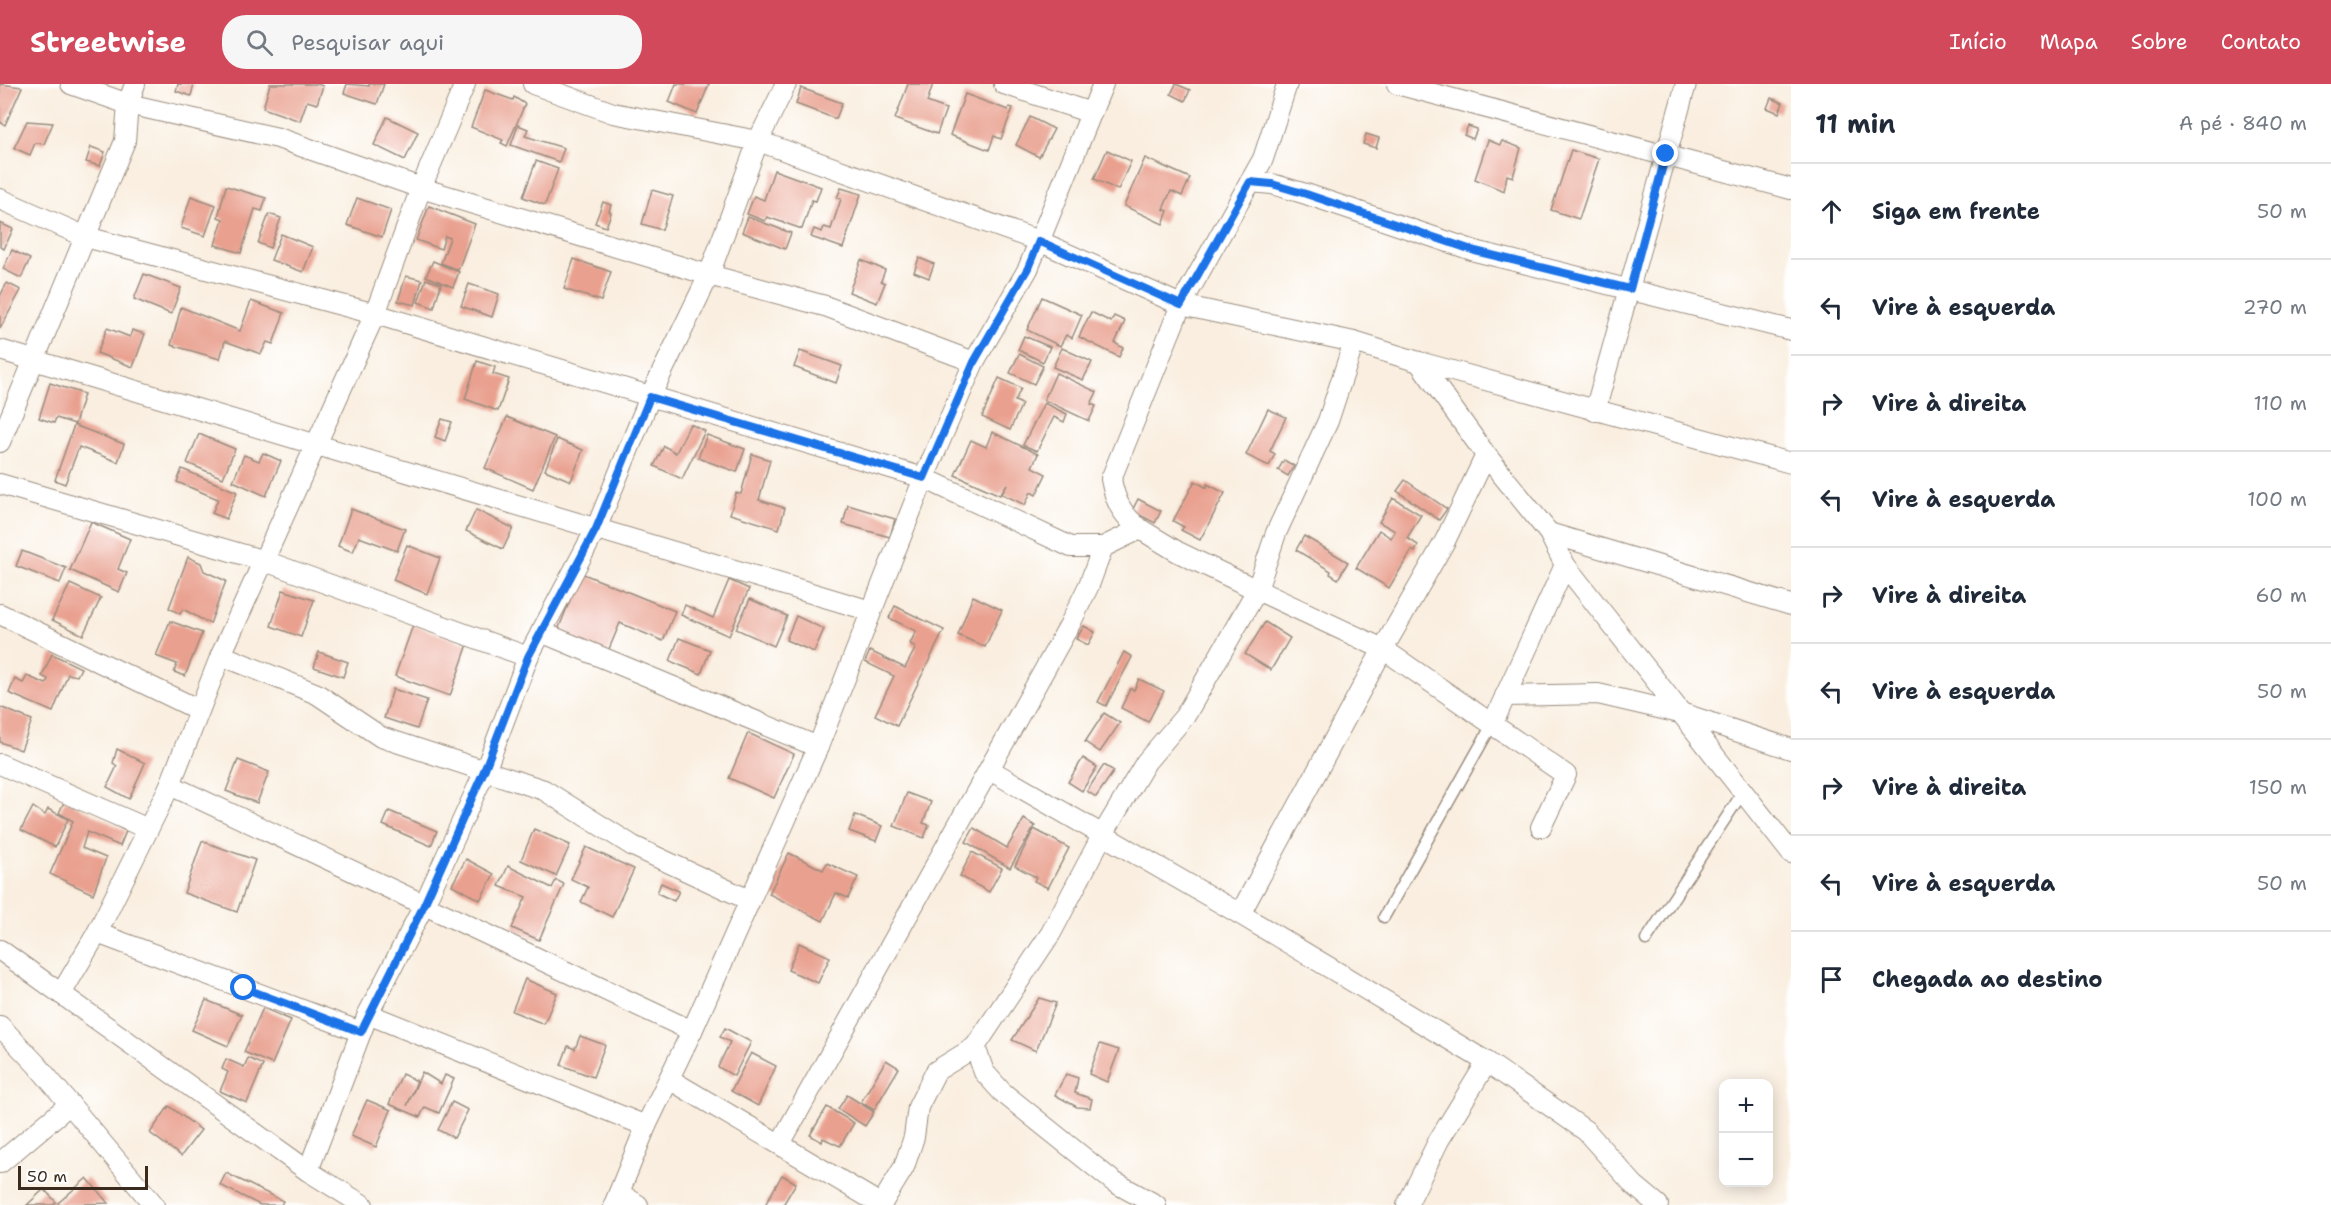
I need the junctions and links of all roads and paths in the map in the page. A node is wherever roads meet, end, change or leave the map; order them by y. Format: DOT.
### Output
graph roads {
  1 [pos="71,84"];
  2 [pos="135,84"];
  3 [pos="465,84"];
  4 [pos="533,84"];
  5 [pos="786,84"];
  6 [pos="1004,84"];
  7 [pos="1103,84"];
  8 [pos="1287,84"];
  9 [pos="1397,84"];
  10 [pos="1686,84"];
  11 [pos="128,104"];
  12 [pos="1091,113"];
  13 [pos="758,141"];
  14 [pos="1666,154"];
  15 [pos="1250,182"];
  16 [pos="421,188"];
  17 [pos="1791,189"];
  18 [pos="0,199"];
  19 [pos="86,237"];
  20 [pos="1039,241"];
  21 [pos="709,275"];
  22 [pos="1630,289"];
  23 [pos="1181,305"];
  24 [pos="375,314"];
  25 [pos="1791,330"];
  26 [pos="1354,342"];
  27 [pos="0,350"];
  28 [pos="35,361"];
  29 [pos="974,362"];
  30 [pos="1419,362"];
  31 [pos="650,397"];
  32 [pos="1595,411"];
  33 [pos="0,442"];
  34 [pos="316,442"];
  35 [pos="1486,455"];
  36 [pos="1791,463"];
  37 [pos="924,478"];
  38 [pos="0,484"];
  39 [pos="596,529"];
  40 [pos="1140,529"];
  41 [pos="1549,533"];
  42 [pos="1103,547"];
  43 [pos="265,561"];
  44 [pos="1565,565"];
  45 [pos="1257,590"];
  46 [pos="1791,605"];
  47 [pos="871,611"];
  48 [pos="0,614"];
  49 [pos="541,632"];
  50 [pos="1383,649"];
  51 [pos="221,655"];
  52 [pos="528,657"];
  53 [pos="1505,696"];
  54 [pos="199,710"];
  55 [pos="1684,714"];
  56 [pos="1492,723"];
  57 [pos="818,747"];
  58 [pos="1791,749"];
  59 [pos="0,764"];
  60 [pos="990,770"];
  61 [pos="484,771"];
  62 [pos="170,785"];
  63 [pos="1743,792"];
  64 [pos="1541,827"];
  65 [pos="148,829"];
  66 [pos="1103,834"];
  67 [pos="1791,853"];
  68 [pos="749,900"];
  69 [pos="424,905"];
  70 [pos="1240,914"];
  71 [pos="1384,917"];
  72 [pos="97,933"];
  73 [pos="1646,940"];
  74 [pos="0,950"];
  75 [pos="61,994"];
  76 [pos="364,1023"];
  77 [pos="0,1026"];
  78 [pos="692,1031"];
  79 [pos="975,1047"];
  80 [pos="1487,1062"];
  81 [pos="669,1079"];
  82 [pos="69,1104"];
  83 [pos="646,1126"];
  84 [pos="780,1144"];
  85 [pos="0,1163"];
  86 [pos="308,1171"];
  87 [pos="616,1199"];
  88 [pos="154,1205"];
  89 [pos="363,1205"];
  90 [pos="638,1205"];
  91 [pos="882,1205"];
  92 [pos="1156,1205"];
  93 [pos="1407,1205"];
  94 [pos="1658,1205"];
  1 -- 11 [label="street"];
  2 -- 11 [label="street"];
  3 -- 16 [label="street"];
  4 -- 13 [label="street"];
  5 -- 13 [label="street"];
  6 -- 12 [label="street"];
  7 -- 12 [label="street"];
  8 -- 15 [label="street"];
  9 -- 14 [label="street"];
  10 -- 14 [label="street"];
  11 -- 16 [label="street"];
  11 -- 19 [label="street"];
  12 -- 20 [label="street"];
  13 -- 20 [label="street"];
  13 -- 21 [label="street"];
  14 -- 17 [label="street"];
  14 -- 22 [label="street"];
  15 -- 22 [label="street"];
  15 -- 23 [label="street"];
  16 -- 21 [label="street"];
  16 -- 24 [label="street"];
  18 -- 19 [label="street"];
  19 -- 24 [label="street"];
  19 -- 28 [label="street"];
  20 -- 23 [label="street"];
  20 -- 29 [label="street"];
  21 -- 29 [label="street"];
  21 -- 31 [label="street"];
  22 -- 25 [label="street"];
  22 -- 32 [label="street"];
  23 -- 26 [label="street"];
  23 -- 40 [label="street"];
  24 -- 31 [label="street"];
  24 -- 34 [label="street"];
  26 -- 30 [label="street"];
  26 -- 45 [label="street"];
  27 -- 28 [label="street"];
  28 -- 33 [label="street"];
  28 -- 34 [label="street"];
  29 -- 37 [label="street"];
  30 -- 32 [label="street"];
  30 -- 35 [label="street"];
  31 -- 37 [label="street"];
  31 -- 39 [label="street"];
  32 -- 36 [label="street"];
  34 -- 39 [label="street"];
  34 -- 43 [label="street"];
  35 -- 41 [label="street"];
  35 -- 50 [label="street"];
  37 -- 42 [label="street"];
  37 -- 47 [label="street"];
  38 -- 43 [label="street"];
  39 -- 47 [label="street"];
  39 -- 49 [label="street"];
  40 -- 42 [label="street"];
  40 -- 45 [label="street"];
  41 -- 44 [label="street"];
  41 -- 46 [label="street"];
  42 -- 60 [label="street"];
  43 -- 51 [label="street"];
  43 -- 52 [label="street"];
  44 -- 53 [label="street"];
  44 -- 55 [label="street"];
  45 -- 50 [label="street"];
  45 -- 66 [label="street"];
  47 -- 57 [label="street"];
  48 -- 54 [label="street"];
  49 -- 52 [label="street"];
  49 -- 57 [label="street"];
  50 -- 56 [label="street"];
  50 -- 70 [label="street"];
  51 -- 54 [label="street"];
  51 -- 61 [label="street"];
  52 -- 61 [label="street"];
  53 -- 55 [label="street"];
  53 -- 56 [label="street"];
  54 -- 62 [label="street"];
  55 -- 58 [label="street"];
  55 -- 63 [label="street"];
  56 -- 64 [label="street"];
  56 -- 71 [label="lane"];
  57 -- 68 [label="street"];
  59 -- 65 [label="street"];
  60 -- 66 [label="street"];
  60 -- 84 [label="street"];
  61 -- 68 [label="street"];
  61 -- 69 [label="street"];
  62 -- 65 [label="street"];
  62 -- 69 [label="street"];
  63 -- 67 [label="street"];
  63 -- 73 [label="lane"];
  65 -- 72 [label="street"];
  66 -- 70 [label="street"];
  66 -- 79 [label="street"];
  68 -- 78 [label="street"];
  69 -- 76 [label="street"];
  69 -- 78 [label="street"];
  70 -- 80 [label="street"];
  72 -- 75 [label="street"];
  72 -- 76 [label="street"];
  74 -- 75 [label="street"];
  75 -- 86 [label="street"];
  76 -- 83 [label="street"];
  76 -- 86 [label="street"];
  77 -- 82 [label="street"];
  78 -- 81 [label="street"];
  79 -- 91 [label="street"];
  79 -- 92 [label="street"];
  80 -- 93 [label="street"];
  80 -- 94 [label="street"];
  81 -- 83 [label="street"];
  81 -- 84 [label="street"];
  82 -- 85 [label="street"];
  82 -- 88 [label="street"];
  83 -- 87 [label="street"];
  84 -- 91 [label="street"];
  86 -- 89 [label="street"];
  87 -- 90 [label="street"];
}
